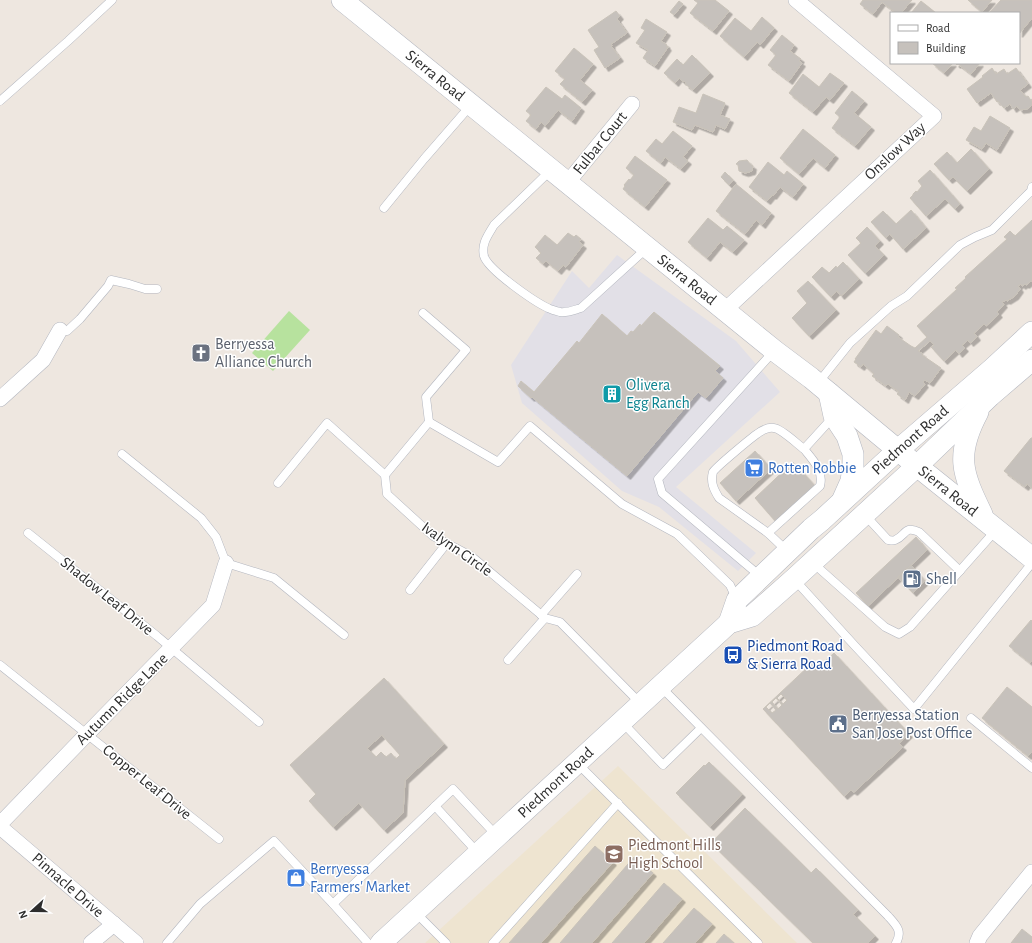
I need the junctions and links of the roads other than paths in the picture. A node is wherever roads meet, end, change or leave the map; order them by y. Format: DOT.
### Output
graph roads {
  1 [pos="112,0"];
  2 [pos="342,0"];
  3 [pos="796,0"];
  4 [pos="0,101"];
  5 [pos="472,104"];
  6 [pos="632,104"];
  7 [pos="552,169"];
  8 [pos="568,182"];
  9 [pos="1032,187"];
  10 [pos="384,208"];
  11 [pos="648,247"];
  12 [pos="157,289"];
  13 [pos="725,310"];
  14 [pos="423,313"];
  15 [pos="60,330"];
  16 [pos="1032,332"];
  17 [pos="775,351"];
  18 [pos="1032,360"];
  19 [pos="823,389"];
  20 [pos="0,399"];
  21 [pos="984,402"];
  22 [pos="834,416"];
  23 [pos="429,422"];
  24 [pos="804,450"];
  25 [pos="898,450"];
  26 [pos="122,454"];
  27 [pos="917,466"];
  28 [pos="385,475"];
  29 [pos="278,483"];
  30 [pos="842,501"];
  31 [pos="865,514"];
  32 [pos="991,525"];
  33 [pos="28,533"];
  34 [pos="768,533"];
  35 [pos="447,543"];
  36 [pos="787,551"];
  37 [pos="1032,558"];
  38 [pos="813,562"];
  39 [pos="226,563"];
  40 [pos="1032,563"];
  41 [pos="960,571"];
  42 [pos="576,574"];
  43 [pos="761,576"];
  44 [pos="794,579"];
  45 [pos="410,590"];
  46 [pos="737,600"];
  47 [pos="543,617"];
  48 [pos="729,623"];
  49 [pos="344,635"];
  50 [pos="171,649"];
  51 [pos="508,660"];
  52 [pos="0,665"];
  53 [pos="660,687"];
  54 [pos="641,704"];
  55 [pos="971,718"];
  56 [pos="259,722"];
  57 [pos="622,722"];
  58 [pos="701,728"];
  59 [pos="87,734"];
  60 [pos="577,763"];
  61 [pos="1032,768"];
  62 [pos="618,803"];
  63 [pos="435,806"];
  64 [pos="0,825"];
  65 [pos="497,836"];
  66 [pos="219,839"];
  67 [pos="479,854"];
  68 [pos="1032,872"];
  69 [pos="333,904"];
  70 [pos="415,912"];
  71 [pos="114,924"];
  72 [pos="91,943"];
  73 [pos="136,943"];
  74 [pos="167,943"];
  75 [pos="368,943"];
  76 [pos="381,943"];
  77 [pos="446,943"];
  78 [pos="493,943"];
  79 [pos="758,943"];
  80 [pos="896,943"];
  81 [pos="977,943"];
  1 -- 4 [label="lane"];
  2 -- 5 [label="main road, Sierra Road"];
  3 -- 13 [label="street, Onslow Way"];
  5 -- 7 [label="main road, Sierra Road"];
  5 -- 10 [label="lane"];
  6 -- 8 [label="street, Fulbar Court"];
  7 -- 8 [label="main road, Sierra Road"];
  7 -- 11 [label="lane"];
  8 -- 11 [label="main road, Sierra Road"];
  9 -- 19 [label="lane"];
  11 -- 13 [label="main road, Sierra Road"];
  12 -- 15 [label="lane"];
  13 -- 17 [label="main road, Sierra Road"];
  14 -- 23 [label="lane"];
  15 -- 20 [label="street"];
  16 -- 25 [label="main road, Piedmont Road"];
  17 -- 19 [label="main road, Sierra Road"];
  17 -- 43 [label="lane"];
  18 -- 21 [label="main road, Piedmont Road"];
  19 -- 22 [label="main road"];
  19 -- 25 [label="main road, Sierra Road"];
  21 -- 27 [label="main road, Piedmont Road"];
  21 -- 32 [label="main road"];
  22 -- 24 [label="lane"];
  22 -- 30 [label="main road"];
  23 -- 28 [label="lane"];
  23 -- 46 [label="lane"];
  24 -- 34 [label="lane"];
  24 -- 34 [label="lane"];
  25 -- 27 [label="main road, Sierra Road"];
  25 -- 30 [label="main road, Piedmont Road"];
  26 -- 39 [label="lane"];
  27 -- 31 [label="main road, Piedmont Road"];
  27 -- 32 [label="main road, Sierra Road"];
  28 -- 29 [label="lane"];
  28 -- 35 [label="lane, Ivalynn Circle"];
  30 -- 36 [label="main road, Piedmont Road"];
  31 -- 38 [label="main road, Piedmont Road"];
  31 -- 41 [label="lane"];
  32 -- 37 [label="main road, Sierra Road"];
  32 -- 41 [label="lane"];
  33 -- 50 [label="lane, Shadow Leaf Drive"];
  34 -- 36 [label="lane"];
  35 -- 45 [label="lane"];
  35 -- 47 [label="lane, Ivalynn Circle"];
  36 -- 43 [label="main road, Piedmont Road"];
  38 -- 41 [label="lane"];
  38 -- 44 [label="main road, Piedmont Road"];
  39 -- 49 [label="lane"];
  39 -- 50 [label="street, Autumn Ridge Lane"];
  40 -- 44 [label="lane"];
  42 -- 47 [label="lane"];
  43 -- 46 [label="main road, Piedmont Road"];
  44 -- 48 [label="main road, Piedmont Road"];
  46 -- 48 [label="main road, Piedmont Road"];
  47 -- 51 [label="lane"];
  47 -- 54 [label="lane, Ivalynn Circle"];
  48 -- 53 [label="main road, Piedmont Road"];
  50 -- 56 [label="lane, Shadow Leaf Drive"];
  50 -- 59 [label="street, Autumn Ridge Lane"];
  52 -- 59 [label="lane, Copper Leaf Drive"];
  53 -- 54 [label="main road, Piedmont Road"];
  53 -- 58 [label="lane"];
  54 -- 57 [label="main road, Piedmont Road"];
  55 -- 61 [label="lane"];
  57 -- 58 [label="lane"];
  57 -- 60 [label="main road, Piedmont Road"];
  58 -- 80 [label="lane"];
  59 -- 64 [label="street, Autumn Ridge Lane"];
  59 -- 66 [label="lane, Copper Leaf Drive"];
  60 -- 62 [label="lane"];
  60 -- 65 [label="main road, Piedmont Road"];
  62 -- 78 [label="lane"];
  62 -- 79 [label="lane"];
  63 -- 65 [label="lane"];
  63 -- 67 [label="lane"];
  63 -- 69 [label="lane"];
  64 -- 71 [label="street, Pinnacle Drive"];
  65 -- 67 [label="main road, Piedmont Road"];
  67 -- 70 [label="main road, Piedmont Road"];
  68 -- 81 [label="street"];
  69 -- 74 [label="lane"];
  69 -- 75 [label="lane"];
  70 -- 76 [label="main road, Piedmont Road"];
  70 -- 77 [label="lane"];
  71 -- 72 [label="street"];
  71 -- 73 [label="street, Pinnacle Drive"];
}
